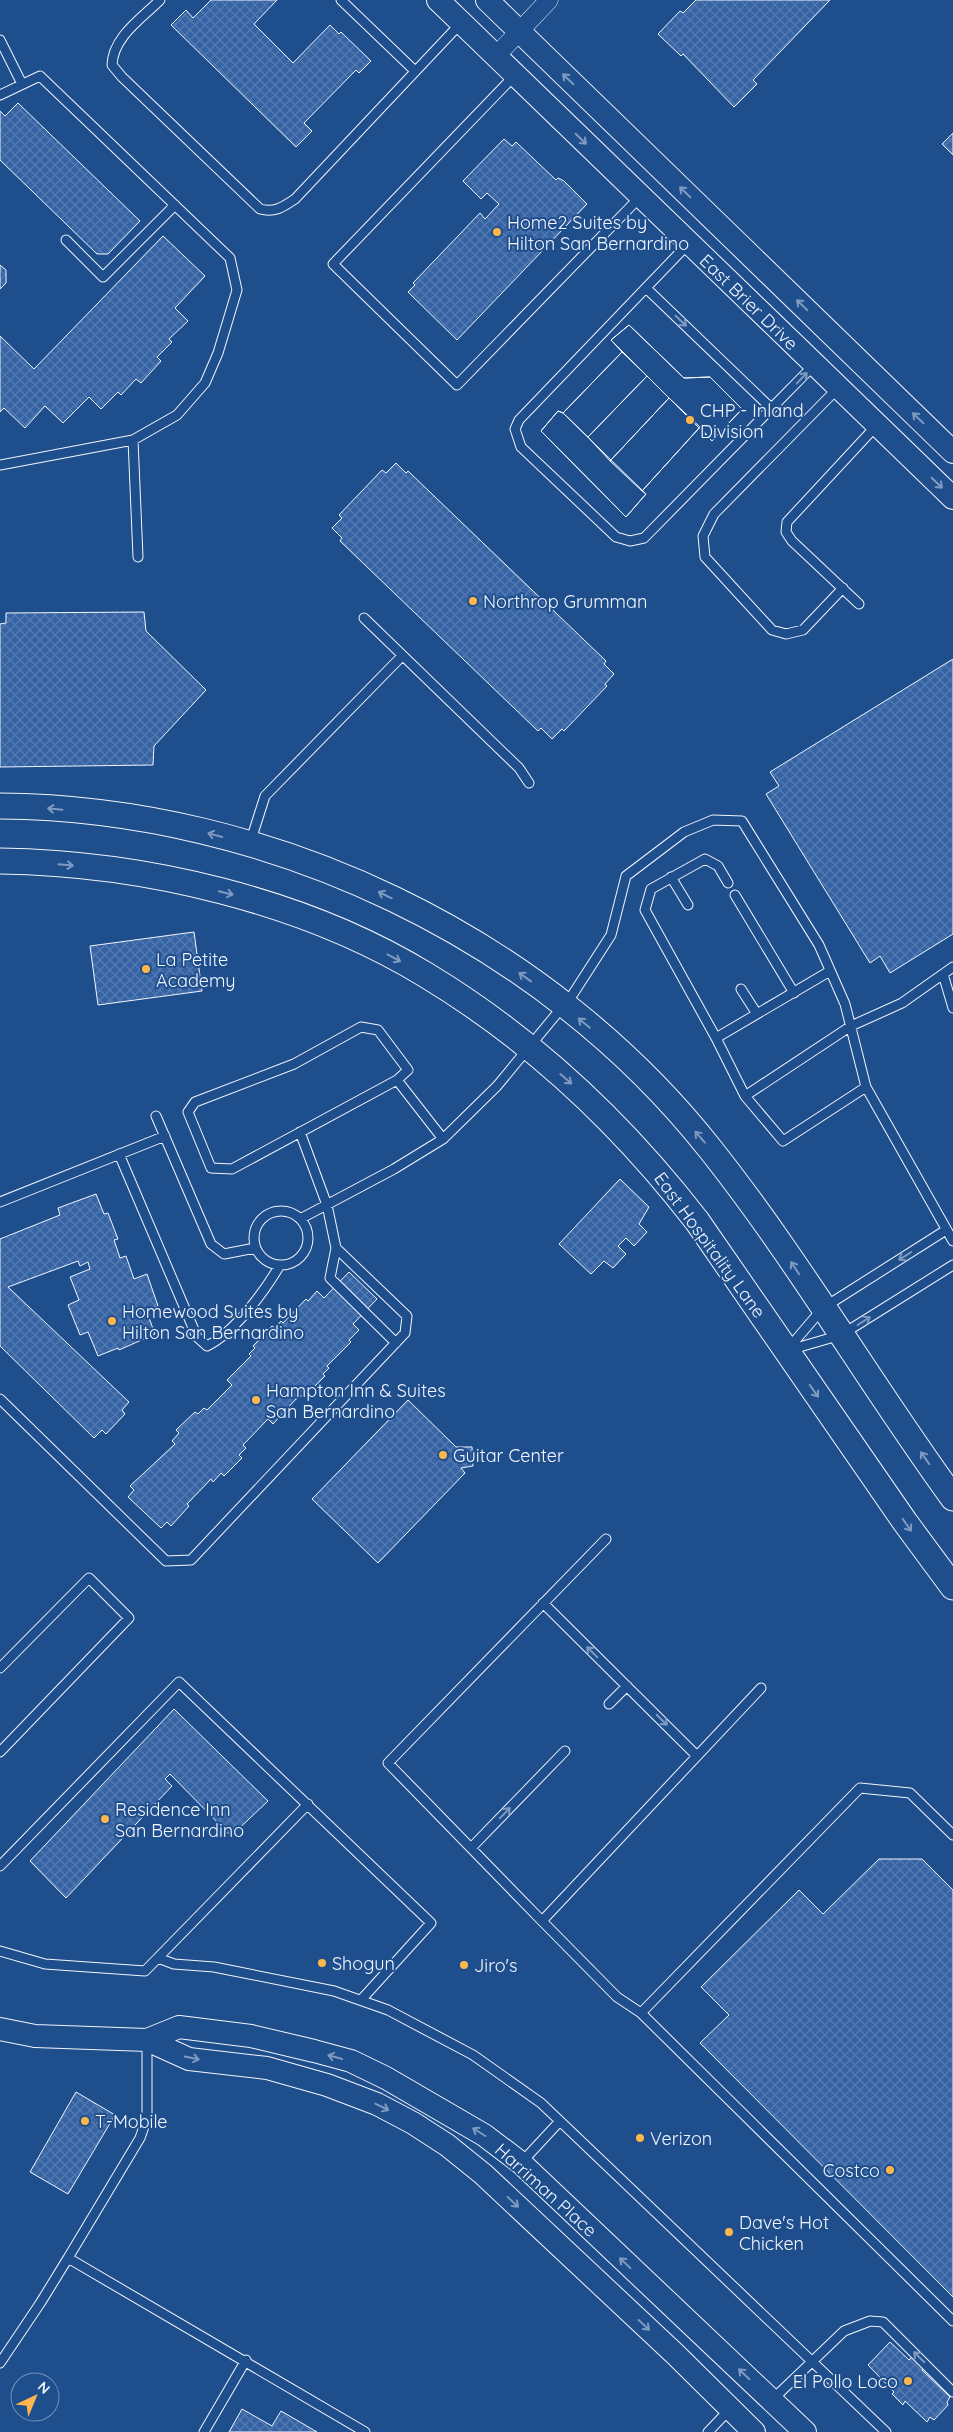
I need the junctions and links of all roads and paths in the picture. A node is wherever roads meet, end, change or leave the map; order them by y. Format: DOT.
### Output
graph roads {
  1 [pos="160,0"];
  2 [pos="341,0"];
  3 [pos="438,0"];
  4 [pos="487,0"];
  5 [pos="549,0"];
  6 [pos="461,23"];
  7 [pos="519,31"];
  8 [pos="0,40"];
  9 [pos="496,56"];
  10 [pos="415,71"];
  11 [pos="515,75"];
  12 [pos="22,84"];
  13 [pos="0,95"];
  14 [pos="640,197"];
  15 [pos="175,205"];
  16 [pos="66,240"];
  17 [pos="688,244"];
  18 [pos="646,288"];
  19 [pos="814,365"];
  20 [pos="838,388"];
  21 [pos="769,412"];
  22 [pos="877,425"];
  23 [pos="133,440"];
  24 [pos="953,452"];
  25 [pos="0,465"];
  26 [pos="953,498"];
  27 [pos="138,557"];
  28 [pos="843,588"];
  29 [pos="859,604"];
  30 [pos="364,618"];
  31 [pos="402,656"];
  32 [pos="529,783"];
  33 [pos="0,806"];
  34 [pos="250,844"];
  35 [pos="0,861"];
  36 [pos="671,878"];
  37 [pos="728,883"];
  38 [pos="735,895"];
  39 [pos="688,905"];
  40 [pos="953,968"];
  41 [pos="830,971"];
  42 [pos="943,974"];
  43 [pos="741,989"];
  44 [pos="794,993"];
  45 [pos="564,1005"];
  46 [pos="953,1008"];
  47 [pos="756,1014"];
  48 [pos="851,1026"];
  49 [pos="716,1038"];
  50 [pos="529,1047"];
  51 [pos="397,1080"];
  52 [pos="866,1087"];
  53 [pos="744,1096"];
  54 [pos="156,1116"];
  55 [pos="300,1132"];
  56 [pos="165,1136"];
  57 [pos="443,1139"];
  58 [pos="119,1154"];
  59 [pos="0,1202"];
  60 [pos="327,1205"];
  61 [pos="300,1219"];
  62 [pos="946,1230"];
  63 [pos="953,1241"];
  64 [pos="255,1248"];
  65 [pos="336,1248"];
  66 [pos="280,1265"];
  67 [pos="953,1266"];
  68 [pos="823,1308"];
  69 [pos="841,1335"];
  70 [pos="396,1343"];
  71 [pos="786,1351"];
  72 [pos="0,1399"];
  73 [pos="953,1498"];
  74 [pos="606,1540"];
  75 [pos="953,1587"];
  76 [pos="543,1603"];
  77 [pos="0,1668"];
  78 [pos="627,1686"];
  79 [pos="760,1688"];
  80 [pos="609,1704"];
  81 [pos="564,1751"];
  82 [pos="0,1752"];
  83 [pos="696,1755"];
  84 [pos="308,1804"];
  85 [pos="953,1835"];
  86 [pos="471,1848"];
  87 [pos="0,1866"];
  88 [pos="542,1921"];
  89 [pos="0,1951"];
  90 [pos="158,1958"];
  91 [pos="361,2000"];
  92 [pos="641,2013"];
  93 [pos="0,2029"];
  94 [pos="148,2040"];
  95 [pos="560,2121"];
  96 [pos="521,2163"];
  97 [pos="68,2258"];
  98 [pos="953,2321"];
  99 [pos="246,2360"];
  100 [pos="814,2362"];
  101 [pos="0,2363"];
  102 [pos="953,2392"];
  103 [pos="772,2400"];
  104 [pos="730,2409"];
  105 [pos="204,2432"];
  106 [pos="365,2432"];
  107 [pos="708,2432"];
  108 [pos="754,2432"];
  109 [pos="804,2432"];
  110 [pos="886,2432"];
  1 -- 10 [label="lane"];
  2 -- 10 [label="lane"];
  3 -- 6 [label="street, East Brier Drive"];
  4 -- 7 [label="street, East Brier Drive"];
  5 -- 7 [label="street"];
  6 -- 9 [label="street, East Brier Drive"];
  6 -- 10 [label="lane"];
  7 -- 9 [label="street"];
  24 -- 7 [label="street, East Brier Drive, one-way"];
  8 -- 12 [label="lane"];
  9 -- 11 [label="street, East Brier Drive"];
  11 -- 14 [label="street, East Brier Drive, one-way"];
  11 -- 14 [label="lane"];
  12 -- 13 [label="lane"];
  12 -- 15 [label="lane"];
  14 -- 17 [label="street, East Brier Drive"];
  15 -- 16 [label="lane"];
  15 -- 23 [label="lane"];
  17 -- 18 [label="lane"];
  17 -- 19 [label="street, East Brier Drive"];
  18 -- 21 [label="lane, one-way"];
  18 -- 21 [label="lane"];
  19 -- 20 [label="street, East Brier Drive"];
  21 -- 19 [label="lane, one-way"];
  20 -- 22 [label="street, East Brier Drive"];
  20 -- 28 [label="lane"];
  22 -- 26 [label="street, East Brier Drive, one-way"];
  22 -- 28 [label="lane"];
  23 -- 25 [label="lane"];
  23 -- 27 [label="lane"];
  28 -- 29 [label="lane"];
  30 -- 31 [label="lane"];
  31 -- 32 [label="lane"];
  31 -- 34 [label="lane"];
  34 -- 33 [label="main road, one-way"];
  45 -- 34 [label="main road, one-way"];
  35 -- 50 [label="main road, East Hospitality Lane, one-way"];
  36 -- 37 [label="lane"];
  36 -- 39 [label="lane"];
  36 -- 49 [label="lane"];
  38 -- 44 [label="lane"];
  40 -- 42 [label="lane"];
  41 -- 44 [label="lane"];
  41 -- 45 [label="lane"];
  41 -- 48 [label="lane"];
  42 -- 46 [label="lane"];
  42 -- 48 [label="lane"];
  43 -- 47 [label="lane"];
  44 -- 47 [label="lane"];
  45 -- 50 [label="lane"];
  68 -- 45 [label="main road, one-way"];
  47 -- 49 [label="lane"];
  48 -- 52 [label="lane"];
  48 -- 53 [label="lane"];
  49 -- 53 [label="lane"];
  50 -- 57 [label="lane"];
  50 -- 71 [label="main road, East Hospitality Lane, one-way"];
  51 -- 55 [label="lane"];
  51 -- 55 [label="lane"];
  51 -- 57 [label="lane"];
  52 -- 53 [label="lane"];
  52 -- 62 [label="lane"];
  54 -- 56 [label="lane"];
  55 -- 60 [label="lane"];
  56 -- 58 [label="lane"];
  56 -- 64 [label="lane"];
  57 -- 60 [label="lane"];
  58 -- 59 [label="lane"];
  58 -- 66 [label="lane"];
  60 -- 61 [label="lane"];
  60 -- 65 [label="lane"];
  61 -- 64 [label="lane"];
  61 -- 66 [label="lane"];
  62 -- 63 [label="lane"];
  62 -- 68 [label="lane, one-way"];
  64 -- 66 [label="lane"];
  65 -- 70 [label="lane"];
  65 -- 70 [label="lane"];
  69 -- 67 [label="lane, one-way"];
  68 -- 69 [label="main road"];
  68 -- 71 [label="lane"];
  69 -- 71 [label="lane"];
  73 -- 69 [label="main road, one-way"];
  70 -- 72 [label="lane"];
  71 -- 75 [label="main road, East Hospitality Lane, one-way"];
  74 -- 76 [label="lane"];
  78 -- 76 [label="lane, one-way"];
  76 -- 86 [label="lane"];
  77 -- 82 [label="lane"];
  78 -- 80 [label="lane"];
  78 -- 83 [label="lane, one-way"];
  79 -- 83 [label="lane"];
  86 -- 81 [label="lane, one-way"];
  83 -- 88 [label="lane"];
  84 -- 87 [label="lane"];
  84 -- 90 [label="lane"];
  84 -- 91 [label="lane"];
  85 -- 92 [label="lane"];
  86 -- 88 [label="lane"];
  88 -- 92 [label="lane"];
  89 -- 90 [label="lane"];
  90 -- 91 [label="lane"];
  91 -- 95 [label="lane"];
  92 -- 98 [label="lane"];
  93 -- 94 [label="street, Harriman Place"];
  96 -- 94 [label="street, Harriman Place, one-way"];
  94 -- 97 [label="lane"];
  94 -- 104 [label="street, Harriman Place, one-way"];
  95 -- 96 [label="lane"];
  95 -- 100 [label="lane"];
  103 -- 96 [label="street, Harriman Place, one-way"];
  97 -- 99 [label="lane"];
  97 -- 101 [label="lane"];
  99 -- 105 [label="lane"];
  99 -- 106 [label="lane"];
  102 -- 100 [label="lane, one-way"];
  100 -- 103 [label="lane"];
  100 -- 110 [label="lane"];
  103 -- 109 [label="street, Harriman Place"];
  104 -- 107 [label="lane"];
  104 -- 108 [label="street, Harriman Place"];
}
